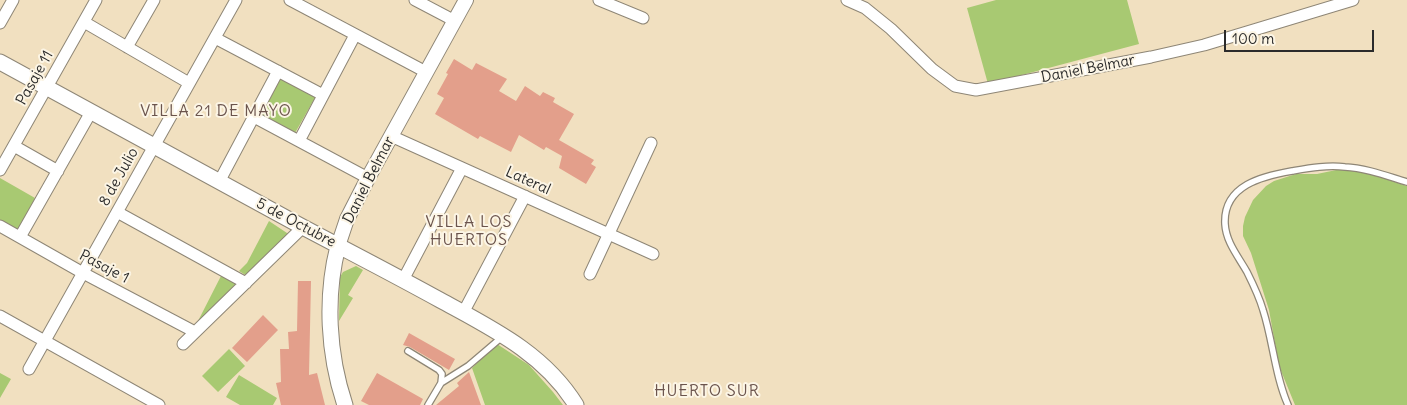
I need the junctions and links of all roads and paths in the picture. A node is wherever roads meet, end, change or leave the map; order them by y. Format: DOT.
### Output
graph roads {
  1 [pos="13,0"];
  2 [pos="96,0"];
  3 [pos="236,0"];
  4 [pos="290,0"];
  5 [pos="416,0"];
  6 [pos="466,0"];
  7 [pos="600,0"];
  8 [pos="847,0"];
  9 [pos="1353,0"];
  10 [pos="151,1"];
  11 [pos="643,18"];
  12 [pos="455,21"];
  13 [pos="84,22"];
  14 [pos="0,23"];
  15 [pos="355,35"];
  16 [pos="215,38"];
  17 [pos="127,47"];
  18 [pos="0,62"];
  19 [pos="278,72"];
  20 [pos="426,72"];
  21 [pos="190,83"];
  22 [pos="47,88"];
  23 [pos="323,95"];
  24 [pos="91,112"];
  25 [pos="254,117"];
  26 [pos="391,136"];
  27 [pos="299,141"];
  28 [pos="651,143"];
  29 [pos="14,146"];
  30 [pos="154,147"];
  31 [pos="462,168"];
  32 [pos="0,170"];
  33 [pos="58,171"];
  34 [pos="368,178"];
  35 [pos="219,182"];
  36 [pos="1407,182"];
  37 [pos="525,196"];
  38 [pos="117,212"];
  39 [pos="0,226"];
  40 [pos="303,227"];
  41 [pos="609,234"];
  42 [pos="20,237"];
  43 [pos="338,246"];
  44 [pos="653,254"];
  45 [pos="365,259"];
  46 [pos="83,273"];
  47 [pos="590,274"];
  48 [pos="332,276"];
  49 [pos="403,280"];
  50 [pos="246,283"];
  51 [pos="463,313"];
  52 [pos="0,316"];
  53 [pos="195,332"];
  54 [pos="504,336"];
  55 [pos="45,341"];
  56 [pos="183,344"];
  57 [pos="408,351"];
  58 [pos="29,369"];
  59 [pos="441,383"];
  60 [pos="159,405"];
  61 [pos="345,405"];
  62 [pos="428,405"];
  63 [pos="576,405"];
  64 [pos="1288,405"];
  1 -- 14 [label="street"];
  2 -- 13 [label="street, Pasaje 11"];
  3 -- 16 [label="street, 8 de Julio"];
  4 -- 15 [label="street"];
  5 -- 12 [label="street"];
  6 -- 12 [label="street, Daniel Belmar"];
  7 -- 11 [label="street"];
  8 -- 9 [label="street, Daniel Belmar"];
  10 -- 17 [label="street"];
  12 -- 20 [label="street, Daniel Belmar"];
  13 -- 17 [label="street"];
  13 -- 22 [label="street, Pasaje 11"];
  15 -- 20 [label="street"];
  15 -- 23 [label="street"];
  16 -- 19 [label="street"];
  16 -- 21 [label="street, 8 de Julio"];
  17 -- 21 [label="street"];
  18 -- 22 [label="main road, 5 de Octubre"];
  19 -- 23 [label="street"];
  19 -- 25 [label="street"];
  20 -- 26 [label="street, Daniel Belmar"];
  21 -- 30 [label="street, 8 de Julio"];
  22 -- 24 [label="main road, 5 de Octubre"];
  22 -- 29 [label="street, Pasaje 11"];
  23 -- 27 [label="street"];
  24 -- 30 [label="main road, 5 de Octubre"];
  24 -- 33 [label="street"];
  25 -- 27 [label="street"];
  25 -- 35 [label="street"];
  26 -- 31 [label="street, Lateral"];
  26 -- 34 [label="street, Daniel Belmar"];
  27 -- 34 [label="street"];
  28 -- 41 [label="street"];
  29 -- 32 [label="street, Pasaje 11"];
  29 -- 33 [label="street"];
  30 -- 35 [label="main road, 5 de Octubre"];
  30 -- 38 [label="street, 8 de Julio"];
  31 -- 37 [label="street, Lateral"];
  31 -- 49 [label="street"];
  33 -- 42 [label="street"];
  34 -- 43 [label="street, Daniel Belmar"];
  35 -- 40 [label="main road, 5 de Octubre"];
  36 -- 64 [label="lane"];
  37 -- 41 [label="street, Lateral"];
  37 -- 51 [label="street"];
  38 -- 46 [label="street, 8 de Julio"];
  38 -- 50 [label="street"];
  39 -- 42 [label="street, Pasaje 1"];
  40 -- 43 [label="main road, 5 de Octubre"];
  40 -- 50 [label="street"];
  41 -- 44 [label="street, Lateral"];
  41 -- 47 [label="street"];
  42 -- 46 [label="street, Pasaje 1"];
  43 -- 45 [label="main road, 5 de Octubre"];
  43 -- 48 [label="main road, Daniel Belmar"];
  45 -- 48 [label="main road"];
  45 -- 49 [label="main road, 5 de Octubre"];
  46 -- 53 [label="street, Pasaje 1"];
  46 -- 55 [label="street, 8 de Julio"];
  48 -- 61 [label="main road, Daniel Belmar"];
  49 -- 51 [label="main road, 5 de Octubre"];
  50 -- 53 [label="street"];
  51 -- 54 [label="main road, 5 de Octubre"];
  52 -- 55 [label="street"];
  53 -- 56 [label="street"];
  54 -- 59 [label="lane"];
  54 -- 63 [label="main road, 5 de Octubre"];
  55 -- 58 [label="street, 8 de Julio"];
  55 -- 60 [label="street"];
  57 -- 59 [label="lane"];
  59 -- 62 [label="lane"];
}
